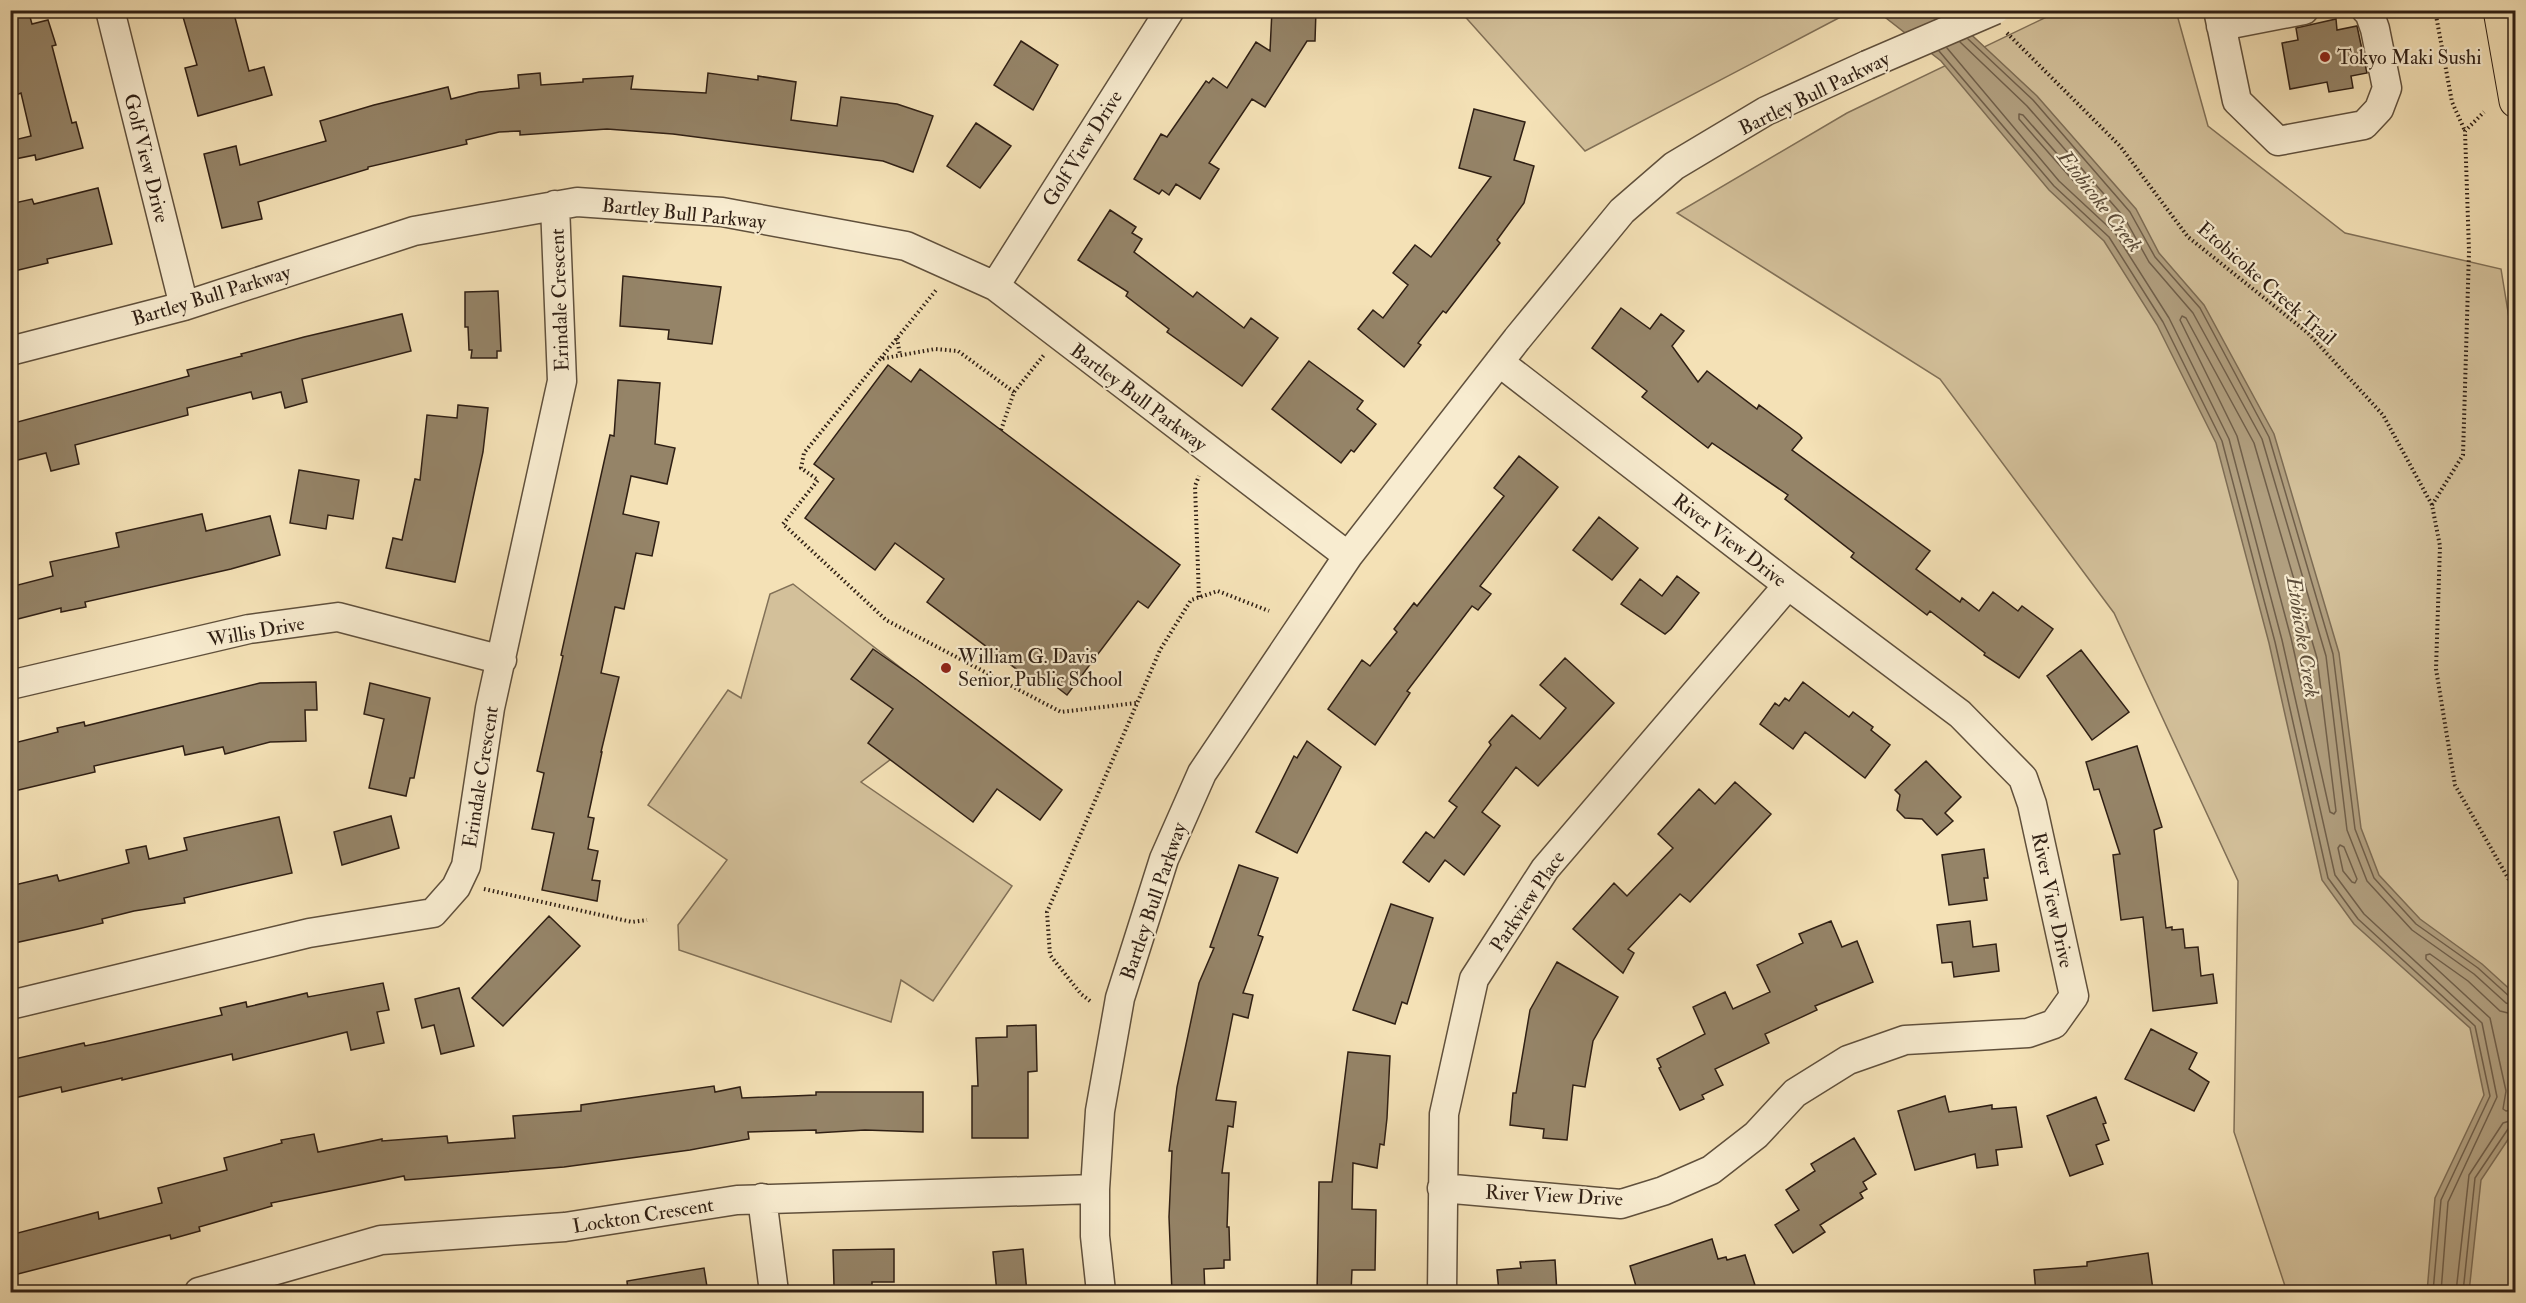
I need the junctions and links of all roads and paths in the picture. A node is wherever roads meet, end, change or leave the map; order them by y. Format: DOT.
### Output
graph roads {
  1 [pos="110,10"];
  2 [pos="1170,10"];
  3 [pos="2304,10"];
  4 [pos="2366,10"];
  5 [pos="2435,10"];
  6 [pos="2500,10"];
  7 [pos="2220,18"];
  8 [pos="1999,20"];
  9 [pos="2516,101"];
  10 [pos="2484,112"];
  11 [pos="2465,131"];
  12 [pos="555,206"];
  13 [pos="954,268"];
  14 [pos="995,286"];
  15 [pos="184,306"];
  16 [pos="1060,336"];
  17 [pos="897,338"];
  18 [pos="10,351"];
  19 [pos="900,355"];
  20 [pos="880,359"];
  21 [pos="1499,362"];
  22 [pos="1014,392"];
  23 [pos="1001,430"];
  24 [pos="1211,452"];
  25 [pos="2432,505"];
  26 [pos="1348,556"];
  27 [pos="1788,585"];
  28 [pos="1199,597"];
  29 [pos="1269,611"];
  30 [pos="502,660"];
  31 [pos="10,685"];
  32 [pos="1136,703"];
  33 [pos="460,878"];
  34 [pos="2516,892"];
  35 [pos="647,920"];
  36 [pos="1090,1001"];
  37 [pos="10,1005"];
  38 [pos="1442,1188"];
  39 [pos="1095,1189"];
  40 [pos="762,1198"];
  41 [pos="199,1293"];
  42 [pos="774,1293"];
  43 [pos="1101,1293"];
  44 [pos="1442,1293"];
  1 -- 15 [label="street, Golf View Drive"];
  2 -- 14 [label="street, Golf View Drive"];
  3 -- 7 [label="street"];
  4 -- 7 [label="street"];
  5 -- 11 [label="path"];
  6 -- 9 [label="main road"];
  8 -- 21 [label="street, Bartley Bull Parkway, bridge"];
  8 -- 25 [label="path, Etobicoke Creek Trail"];
  10 -- 11 [label="path"];
  11 -- 25 [label="path"];
  12 -- 13 [label="street, Bartley Bull Parkway"];
  12 -- 15 [label="street, Bartley Bull Parkway"];
  12 -- 30 [label="street, Erindale Crescent"];
  13 -- 14 [label="street, Bartley Bull Parkway"];
  13 -- 17 [label="path"];
  14 -- 16 [label="street, Bartley Bull Parkway"];
  15 -- 18 [label="street, Bartley Bull Parkway"];
  16 -- 22 [label="path"];
  16 -- 24 [label="street, Bartley Bull Parkway"];
  17 -- 19 [label="path"];
  17 -- 20 [label="path"];
  19 -- 20 [label="path"];
  19 -- 22 [label="path"];
  20 -- 32 [label="path"];
  21 -- 26 [label="street, Bartley Bull Parkway"];
  21 -- 27 [label="street, River View Drive"];
  22 -- 23 [label="path"];
  24 -- 26 [label="street, Bartley Bull Parkway"];
  24 -- 28 [label="path"];
  25 -- 34 [label="path, Etobicoke Creek Trail"];
  26 -- 39 [label="street, Bartley Bull Parkway"];
  27 -- 38 [label="street, Parkview Place"];
  27 -- 38 [label="street, River View Drive"];
  28 -- 29 [label="path"];
  28 -- 32 [label="path"];
  30 -- 31 [label="street, Willis Drive"];
  30 -- 33 [label="street, Erindale Crescent"];
  32 -- 36 [label="path"];
  33 -- 35 [label="path"];
  33 -- 37 [label="street, Erindale Crescent"];
  38 -- 44 [label="street, Parkview Place"];
  39 -- 40 [label="street, Lockton Crescent"];
  39 -- 43 [label="street, Bartley Bull Parkway"];
  40 -- 41 [label="street, Lockton Crescent"];
  40 -- 42 [label="street"];
}
